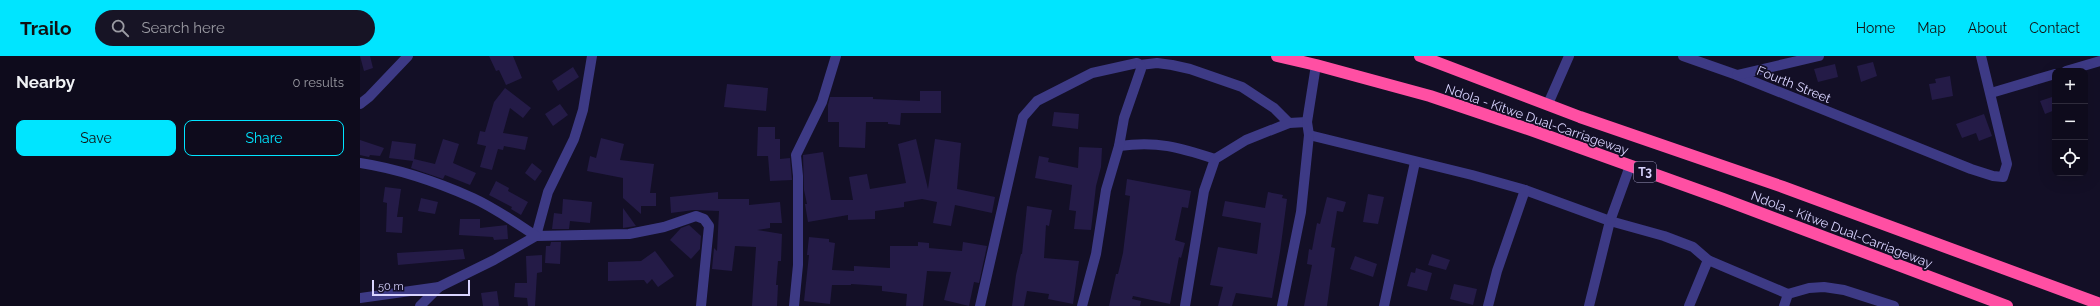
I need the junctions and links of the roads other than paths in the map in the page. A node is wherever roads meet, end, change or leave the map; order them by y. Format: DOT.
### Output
graph roads {
  1 [pos="408,56"];
  2 [pos="592,56"];
  3 [pos="836,56"];
  4 [pos="1278,56"];
  5 [pos="1420,56"];
  6 [pos="1569,56"];
  7 [pos="1683,56"];
  8 [pos="1819,56"];
  9 [pos="1981,56"];
  10 [pos="2100,61"];
  11 [pos="1140,65"];
  12 [pos="1316,65"];
  13 [pos="2076,68"];
  14 [pos="1737,75"];
  15 [pos="2052,75"];
  16 [pos="1991,93"];
  17 [pos="360,104"];
  18 [pos="1548,104"];
  19 [pos="1307,122"];
  20 [pos="1289,124"];
  21 [pos="1309,135"];
  22 [pos="1119,146"];
  23 [pos="1215,159"];
  24 [pos="360,162"];
  25 [pos="1415,162"];
  26 [pos="1630,166"];
  27 [pos="1525,190"];
  28 [pos="1610,221"];
  29 [pos="536,236"];
  30 [pos="1708,260"];
  31 [pos="439,287"];
  32 [pos="1788,294"];
  33 [pos="360,298"];
  34 [pos="2100,304"];
  35 [pos="2002,305"];
  36 [pos="420,306"];
  37 [pos="701,306"];
  38 [pos="794,306"];
  39 [pos="980,306"];
  40 [pos="1082,306"];
  41 [pos="1185,306"];
  42 [pos="1282,306"];
  43 [pos="1384,306"];
  44 [pos="1488,306"];
  45 [pos="1589,306"];
  46 [pos="1689,306"];
  47 [pos="1784,306"];
  48 [pos="1891,306"];
  1 -- 17 [label="street"];
  2 -- 29 [label="street"];
  3 -- 38 [label="street"];
  4 -- 12 [label="highway, Ndola - Kitwe Dual-Carriageway / T3"];
  5 -- 18 [label="highway, Ndola - Kitwe Dual-Carriageway / T3"];
  6 -- 18 [label="street"];
  7 -- 14 [label="street, Fourth Street"];
  8 -- 14 [label="street"];
  9 -- 16 [label="street"];
  10 -- 13 [label="street"];
  11 -- 20 [label="street"];
  11 -- 22 [label="street"];
  11 -- 39 [label="street"];
  12 -- 19 [label="street"];
  12 -- 26 [label="highway, Ndola - Kitwe Dual-Carriageway / T3"];
  14 -- 16 [label="street, Fourth Street"];
  15 -- 16 [label="street"];
  18 -- 34 [label="highway, Ndola - Kitwe Dual-Carriageway / T3"];
  19 -- 20 [label="street"];
  19 -- 21 [label="street"];
  20 -- 23 [label="street"];
  21 -- 25 [label="street"];
  21 -- 42 [label="street"];
  22 -- 23 [label="street"];
  22 -- 40 [label="street"];
  23 -- 41 [label="street"];
  24 -- 29 [label="street"];
  25 -- 27 [label="street"];
  25 -- 43 [label="street"];
  26 -- 28 [label="street"];
  26 -- 35 [label="highway, Ndola - Kitwe Dual-Carriageway / T3"];
  27 -- 28 [label="street"];
  27 -- 44 [label="street"];
  28 -- 30 [label="street"];
  28 -- 45 [label="street"];
  29 -- 31 [label="street"];
  29 -- 37 [label="street"];
  30 -- 32 [label="street"];
  30 -- 46 [label="street"];
  31 -- 33 [label="street"];
  31 -- 36 [label="street"];
  32 -- 47 [label="street"];
  32 -- 48 [label="street"];
}
